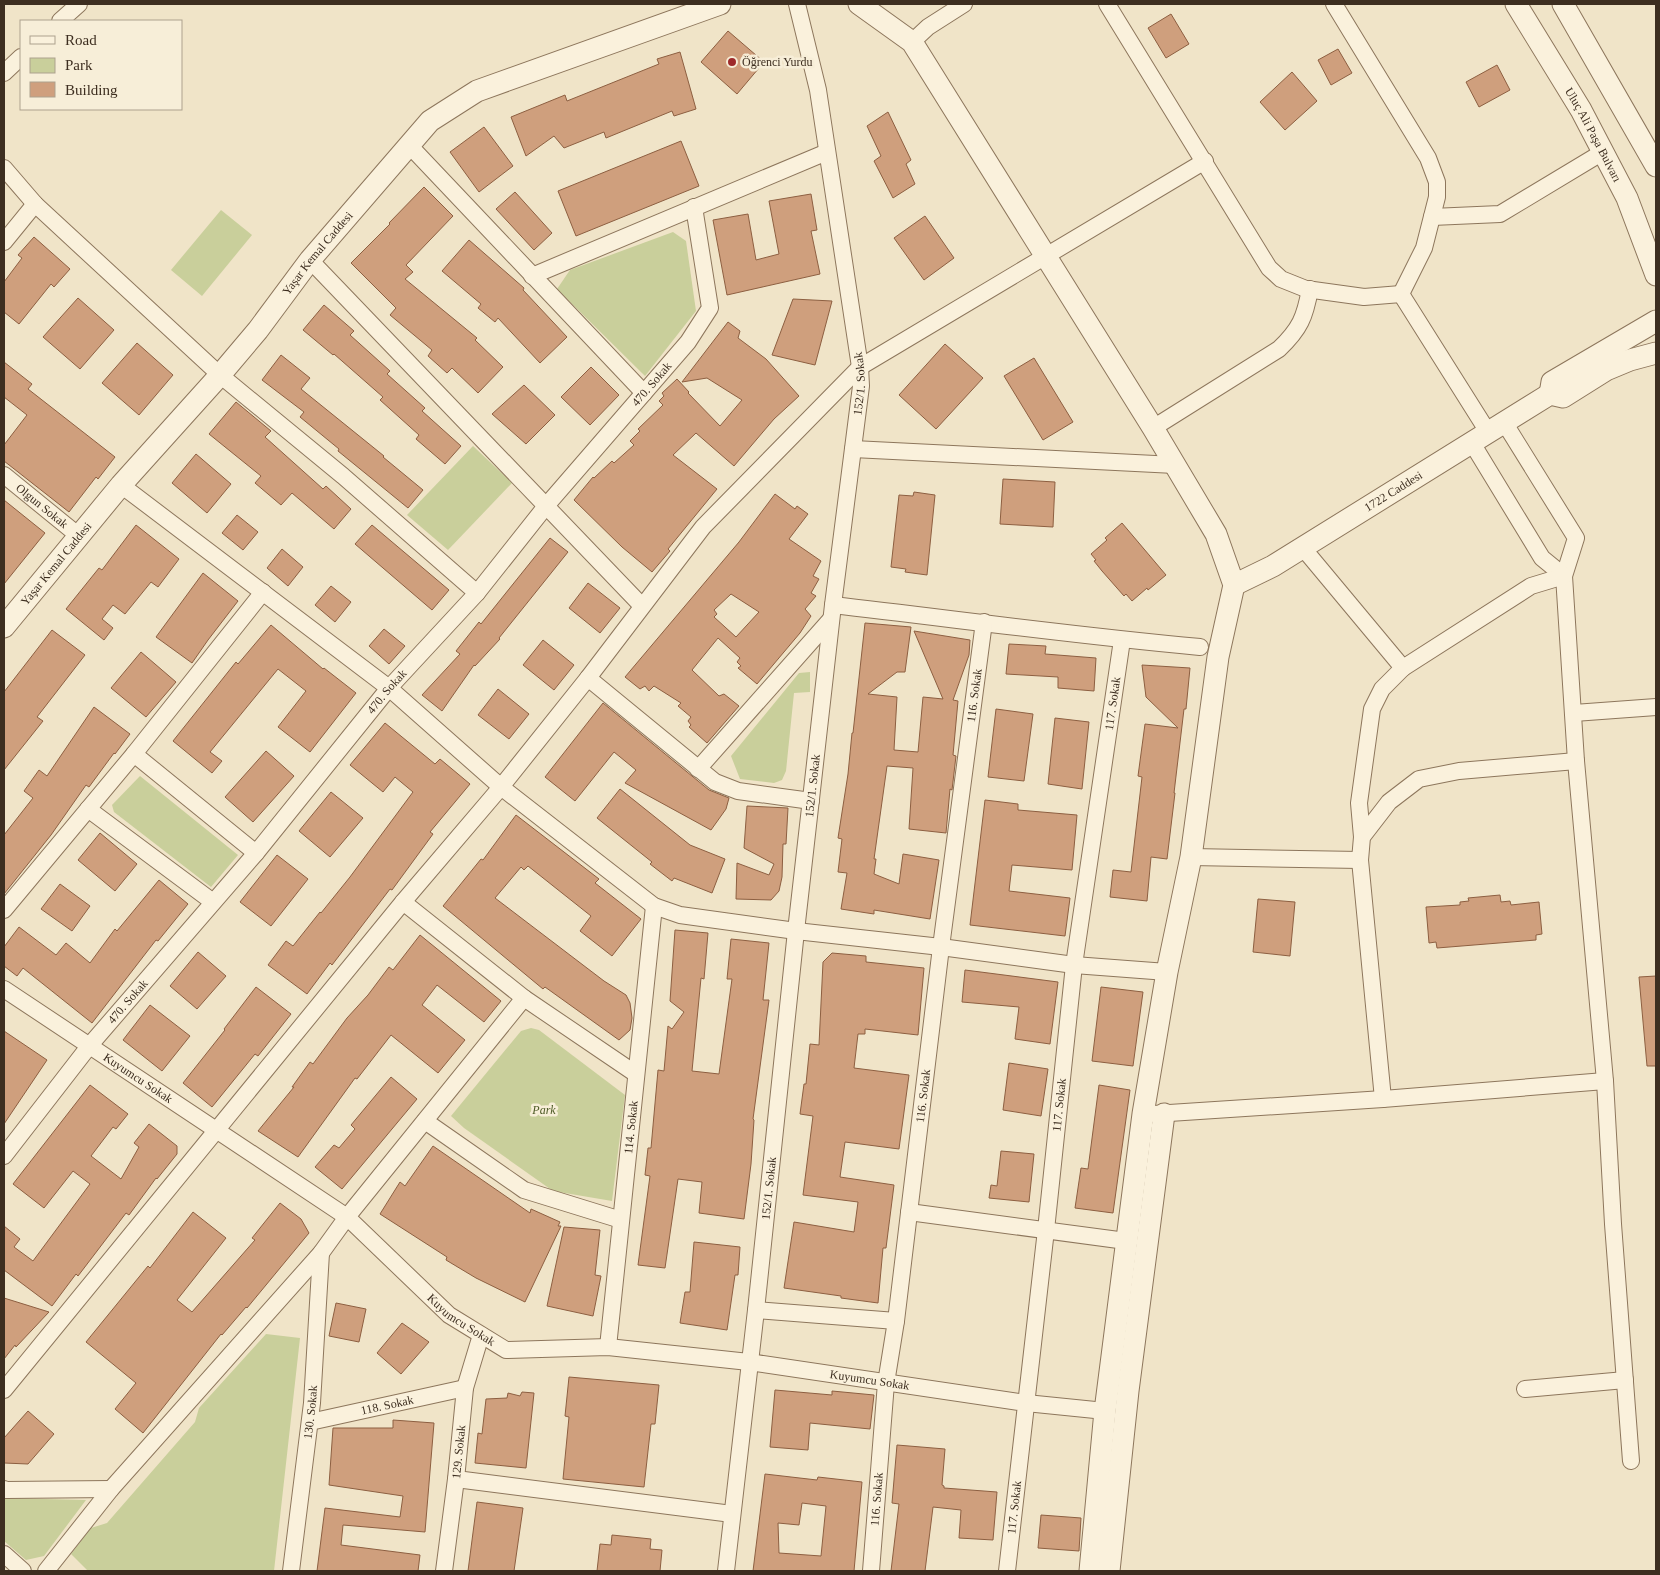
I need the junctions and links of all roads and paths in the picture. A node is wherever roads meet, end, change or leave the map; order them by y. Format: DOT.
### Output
graph roads {
  1 [pos="80,4"];
  2 [pos="720,4"];
  3 [pos="796,4"];
  4 [pos="858,4"];
  5 [pos="964,4"];
  6 [pos="1108,4"];
  7 [pos="1334,4"];
  8 [pos="1516,4"];
  9 [pos="1563,4"];
  10 [pos="61,20"];
  11 [pos="912,42"];
  12 [pos="20,58"];
  13 [pos="4,73"];
  14 [pos="409,145"];
  15 [pos="827,152"];
  16 [pos="1603,152"];
  17 [pos="1204,161"];
  18 [pos="1656,166"];
  19 [pos="4,168"];
  20 [pos="35,204"];
  21 [pos="694,207"];
  22 [pos="1432,218"];
  23 [pos="4,242"];
  24 [pos="1046,255"];
  25 [pos="310,260"];
  26 [pos="1656,275"];
  27 [pos="532,276"];
  28 [pos="1310,289"];
  29 [pos="1401,294"];
  30 [pos="1656,321"];
  31 [pos="1656,353"];
  32 [pos="860,367"];
  33 [pos="220,375"];
  34 [pos="644,393"];
  35 [pos="1550,394"];
  36 [pos="1153,428"];
  37 [pos="1488,432"];
  38 [pos="853,448"];
  39 [pos="1175,465"];
  40 [pos="4,474"];
  41 [pos="122,485"];
  42 [pos="546,506"];
  43 [pos="79,536"];
  44 [pos="1303,548"];
  45 [pos="1564,576"];
  46 [pos="1234,585"];
  47 [pos="263,592"];
  48 [pos="477,593"];
  49 [pos="642,606"];
  50 [pos="832,612"];
  51 [pos="984,622"];
  52 [pos="4,627"];
  53 [pos="1122,640"];
  54 [pos="1200,647"];
  55 [pos="1403,668"];
  56 [pos="588,678"];
  57 [pos="389,688"];
  58 [pos="1656,707"];
  59 [pos="1574,714"];
  60 [pos="134,754"];
  61 [pos="1576,761"];
  62 [pos="698,769"];
  63 [pos="501,787"];
  64 [pos="811,801"];
  65 [pos="88,809"];
  66 [pos="1362,837"];
  67 [pos="256,853"];
  68 [pos="1190,857"];
  69 [pos="1360,860"];
  70 [pos="213,902"];
  71 [pos="404,902"];
  72 [pos="654,906"];
  73 [pos="4,910"];
  74 [pos="796,931"];
  75 [pos="941,947"];
  76 [pos="1074,965"];
  77 [pos="1167,972"];
  78 [pos="4,989"];
  79 [pos="524,998"];
  80 [pos="90,1045"];
  81 [pos="636,1074"];
  82 [pos="1605,1081"];
  83 [pos="1383,1099"];
  84 [pos="1143,1114"];
  85 [pos="1164,1114"];
  86 [pos="425,1121"];
  87 [pos="217,1130"];
  88 [pos="4,1156"];
  89 [pos="909,1212"];
  90 [pos="347,1217"];
  91 [pos="621,1220"];
  92 [pos="1046,1230"];
  93 [pos="1126,1241"];
  94 [pos="321,1253"];
  95 [pos="756,1310"];
  96 [pos="896,1321"];
  97 [pos="481,1335"];
  98 [pos="608,1347"];
  99 [pos="749,1362"];
  100 [pos="1625,1380"];
  101 [pos="886,1382"];
  102 [pos="464,1388"];
  103 [pos="1525,1388"];
  104 [pos="4,1390"];
  105 [pos="1026,1403"];
  106 [pos="1105,1411"];
  107 [pos="310,1422"];
  108 [pos="1631,1461"];
  109 [pos="456,1479"];
  110 [pos="4,1488"];
  111 [pos="111,1489"];
  112 [pos="732,1514"];
  113 [pos="4,1554"];
  114 [pos="23,1571"];
  115 [pos="46,1571"];
  116 [pos="291,1571"];
  117 [pos="444,1571"];
  118 [pos="726,1571"];
  119 [pos="871,1571"];
  120 [pos="1007,1571"];
  121 [pos="1090,1571"];
  122 [pos="1109,1571"];
  1 -- 10 [label="street"];
  2 -- 14 [label="street, Yaşar Kemal Caddesi"];
  3 -- 15 [label="street, 152/1. Sokak"];
  4 -- 11 [label="street"];
  5 -- 11 [label="street"];
  6 -- 17 [label="street"];
  7 -- 22 [label="street"];
  8 -- 16 [label="street, Uluç Ali Paşa Bulvarı"];
  9 -- 18 [label="street"];
  11 -- 24 [label="street"];
  12 -- 13 [label="street"];
  14 -- 25 [label="street, Yaşar Kemal Caddesi"];
  14 -- 27 [label="street"];
  15 -- 21 [label="street"];
  15 -- 32 [label="street, 152/1. Sokak"];
  16 -- 22 [label="street"];
  16 -- 26 [label="street, Uluç Ali Paşa Bulvarı"];
  17 -- 24 [label="street"];
  17 -- 28 [label="street"];
  19 -- 20 [label="street"];
  20 -- 23 [label="street"];
  20 -- 33 [label="street"];
  21 -- 27 [label="street"];
  21 -- 34 [label="street, 470. Sokak"];
  22 -- 29 [label="street"];
  24 -- 32 [label="street"];
  24 -- 36 [label="street"];
  25 -- 33 [label="street, Yaşar Kemal Caddesi"];
  25 -- 42 [label="street"];
  27 -- 34 [label="street"];
  28 -- 29 [label="street"];
  28 -- 36 [label="street"];
  29 -- 37 [label="street"];
  30 -- 35 [label="street, 1722 Caddesi"];
  31 -- 35 [label="street, 1722 Caddesi"];
  32 -- 38 [label="street, 152/1. Sokak"];
  32 -- 49 [label="street"];
  33 -- 41 [label="street, Yaşar Kemal Caddesi"];
  33 -- 48 [label="street"];
  34 -- 42 [label="street, 470. Sokak"];
  35 -- 37 [label="street, 1722 Caddesi"];
  36 -- 39 [label="street"];
  37 -- 44 [label="street, 1722 Caddesi"];
  37 -- 45 [label="street"];
  37 -- 45 [label="street"];
  38 -- 39 [label="street"];
  38 -- 50 [label="street, 152/1. Sokak"];
  39 -- 46 [label="street"];
  40 -- 43 [label="street, Olgun Sokak"];
  41 -- 43 [label="street, Yaşar Kemal Caddesi"];
  41 -- 47 [label="street"];
  42 -- 48 [label="street, 470. Sokak"];
  42 -- 49 [label="street"];
  43 -- 52 [label="street, Yaşar Kemal Caddesi"];
  44 -- 46 [label="street, 1722 Caddesi"];
  44 -- 55 [label="street"];
  45 -- 55 [label="street"];
  45 -- 59 [label="street"];
  46 -- 68 [label="street"];
  47 -- 57 [label="street"];
  47 -- 60 [label="street"];
  48 -- 57 [label="street, 470. Sokak"];
  49 -- 56 [label="street"];
  50 -- 51 [label="street"];
  50 -- 62 [label="street"];
  50 -- 64 [label="street, 152/1. Sokak"];
  51 -- 53 [label="street"];
  51 -- 75 [label="street, 116. Sokak"];
  53 -- 54 [label="street"];
  53 -- 76 [label="street, 117. Sokak"];
  55 -- 66 [label="street"];
  56 -- 62 [label="street"];
  56 -- 63 [label="street"];
  57 -- 63 [label="street"];
  57 -- 67 [label="street, 470. Sokak"];
  58 -- 59 [label="street"];
  59 -- 61 [label="street"];
  60 -- 65 [label="street"];
  60 -- 67 [label="street"];
  61 -- 66 [label="street"];
  61 -- 82 [label="street"];
  62 -- 64 [label="street"];
  63 -- 71 [label="street"];
  63 -- 72 [label="street"];
  64 -- 74 [label="street, 152/1. Sokak"];
  65 -- 70 [label="street"];
  65 -- 73 [label="street"];
  66 -- 69 [label="street"];
  67 -- 70 [label="street, 470. Sokak"];
  68 -- 69 [label="street"];
  68 -- 77 [label="street"];
  69 -- 83 [label="street"];
  70 -- 80 [label="street, 470. Sokak"];
  71 -- 79 [label="street"];
  71 -- 87 [label="street"];
  72 -- 74 [label="street"];
  72 -- 81 [label="street, 114. Sokak"];
  74 -- 75 [label="street"];
  74 -- 95 [label="street, 152/1. Sokak"];
  75 -- 76 [label="street"];
  75 -- 89 [label="street, 116. Sokak"];
  76 -- 77 [label="street"];
  76 -- 92 [label="street, 117. Sokak"];
  77 -- 84 [label="street"];
  78 -- 80 [label="street, Kuyumcu Sokak"];
  79 -- 81 [label="street"];
  79 -- 86 [label="street"];
  80 -- 87 [label="street, Kuyumcu Sokak"];
  80 -- 88 [label="street, 470. Sokak"];
  81 -- 91 [label="street, 114. Sokak"];
  82 -- 83 [label="street"];
  82 -- 100 [label="street"];
  83 -- 85 [label="street"];
  84 -- 85 [label="street"];
  84 -- 93 [label="street"];
  85 -- 122 [label="street"];
  86 -- 90 [label="street"];
  86 -- 91 [label="street"];
  87 -- 90 [label="street, Kuyumcu Sokak"];
  87 -- 104 [label="street"];
  89 -- 92 [label="street"];
  89 -- 96 [label="street, 116. Sokak"];
  90 -- 94 [label="street"];
  90 -- 97 [label="street, Kuyumcu Sokak"];
  91 -- 98 [label="street, 114. Sokak"];
  92 -- 93 [label="street"];
  92 -- 105 [label="street, 117. Sokak"];
  93 -- 106 [label="street"];
  94 -- 107 [label="street, 130. Sokak"];
  94 -- 111 [label="street"];
  95 -- 96 [label="street"];
  95 -- 99 [label="street, 152/1. Sokak"];
  96 -- 101 [label="street, 116. Sokak"];
  97 -- 98 [label="street, Kuyumcu Sokak"];
  97 -- 102 [label="street, 129. Sokak"];
  98 -- 99 [label="street, Kuyumcu Sokak"];
  99 -- 101 [label="street, Kuyumcu Sokak"];
  99 -- 112 [label="street, 152/1. Sokak"];
  100 -- 103 [label="street"];
  100 -- 108 [label="street"];
  101 -- 105 [label="street, Kuyumcu Sokak"];
  101 -- 119 [label="street, 116. Sokak"];
  102 -- 107 [label="street, 118. Sokak"];
  102 -- 109 [label="street, 129. Sokak"];
  105 -- 106 [label="street, Kuyumcu Sokak"];
  105 -- 120 [label="street, 117. Sokak"];
  106 -- 121 [label="street"];
  107 -- 116 [label="street, 130. Sokak"];
  109 -- 112 [label="street"];
  109 -- 117 [label="street, 129. Sokak"];
  110 -- 111 [label="street"];
  111 -- 115 [label="street"];
  112 -- 118 [label="street, 152/1. Sokak"];
  113 -- 114 [label="street"];
}
